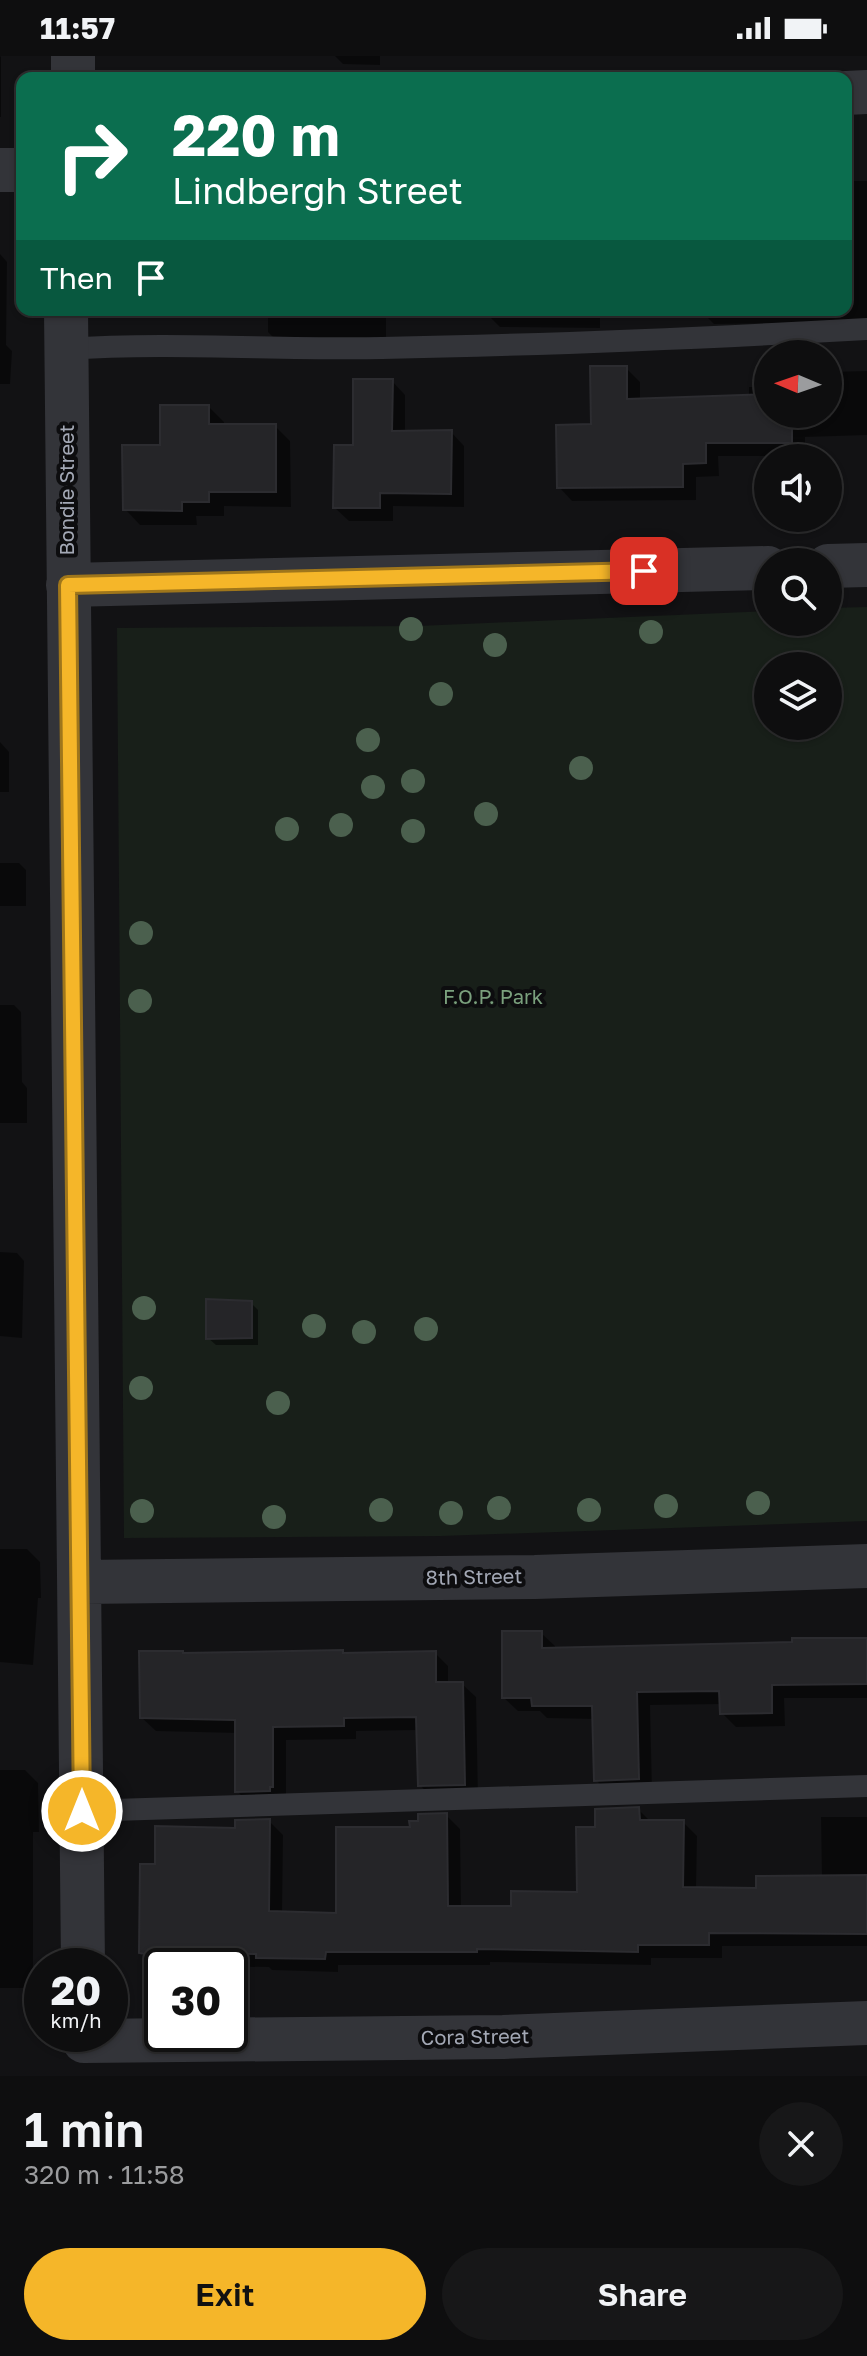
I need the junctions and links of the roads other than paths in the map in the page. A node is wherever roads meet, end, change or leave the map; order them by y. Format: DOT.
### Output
graph roads {
  1 [pos="66,329"];
  2 [pos="867,329"];
  3 [pos="867,565"];
  4 [pos="842,566"];
  5 [pos="754,568"];
  6 [pos="68,585"];
  7 [pos="867,1566"];
  8 [pos="81,1582"];
  9 [pos="867,1786"];
  10 [pos="82,1811"];
  11 [pos="83,1948"];
  12 [pos="867,2023"];
  13 [pos="128,2049"];
  1 -- 2 [label="lane"];
  1 -- 6 [label="street, Bondie Street"];
  3 -- 4 [label="street"];
  5 -- 6 [label="street"];
  6 -- 8 [label="street, Bondie Street"];
  7 -- 8 [label="street, 8th Street"];
  8 -- 10 [label="street, Bondie Street"];
  9 -- 10 [label="lane"];
  10 -- 11 [label="street, Bondie Street"];
  12 -- 13 [label="street, Cora Street"];
}
